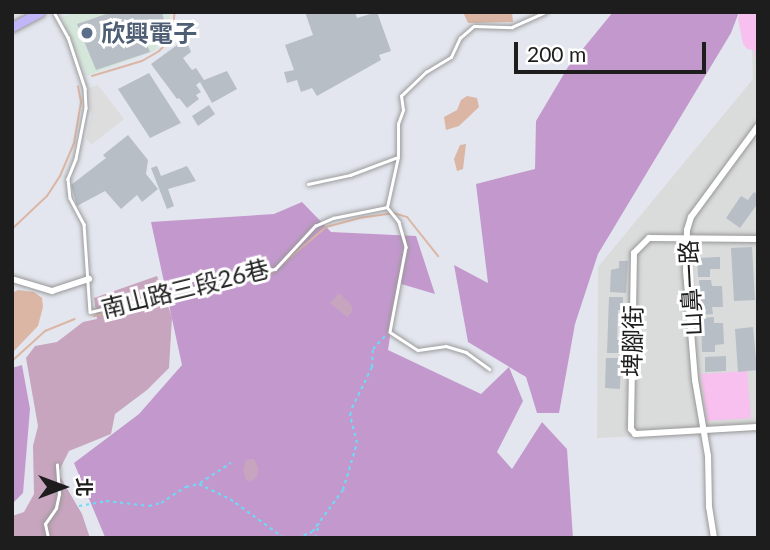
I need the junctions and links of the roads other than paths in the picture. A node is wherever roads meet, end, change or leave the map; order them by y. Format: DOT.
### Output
graph roads {
  1 [pos="40,12"];
  2 [pos="54,12"];
  3 [pos="545,12"];
  4 [pos="12,27"];
  5 [pos="758,126"];
  6 [pos="398,157"];
  7 [pos="308,184"];
  8 [pos="387,206"];
  9 [pos="686,239"];
  10 [pos="758,239"];
  11 [pos="12,279"];
  12 [pos="89,279"];
  13 [pos="489,369"];
  14 [pos="758,427"];
  15 [pos="704,430"];
  16 [pos="57,465"];
  17 [pos="48,538"];
  18 [pos="714,538"];
  1 -- 4 [label="street"];
  2 -- 12 [label="lane"];
  3 -- 6 [label="lane"];
  5 -- 9 [label="street, 山鼻一路"];
  6 -- 7 [label="lane"];
  6 -- 8 [label="lane"];
  8 -- 12 [label="lane, 南山路三段26巷"];
  8 -- 13 [label="lane"];
  9 -- 10 [label="street, 埤腳街"];
  9 -- 15 [label="street, 山鼻一路"];
  9 -- 15 [label="street, 埤腳街"];
  11 -- 12 [label="street"];
  14 -- 15 [label="street, 埤腳街"];
  15 -- 18 [label="street, 山鼻一路"];
  16 -- 17 [label="lane"];
}
